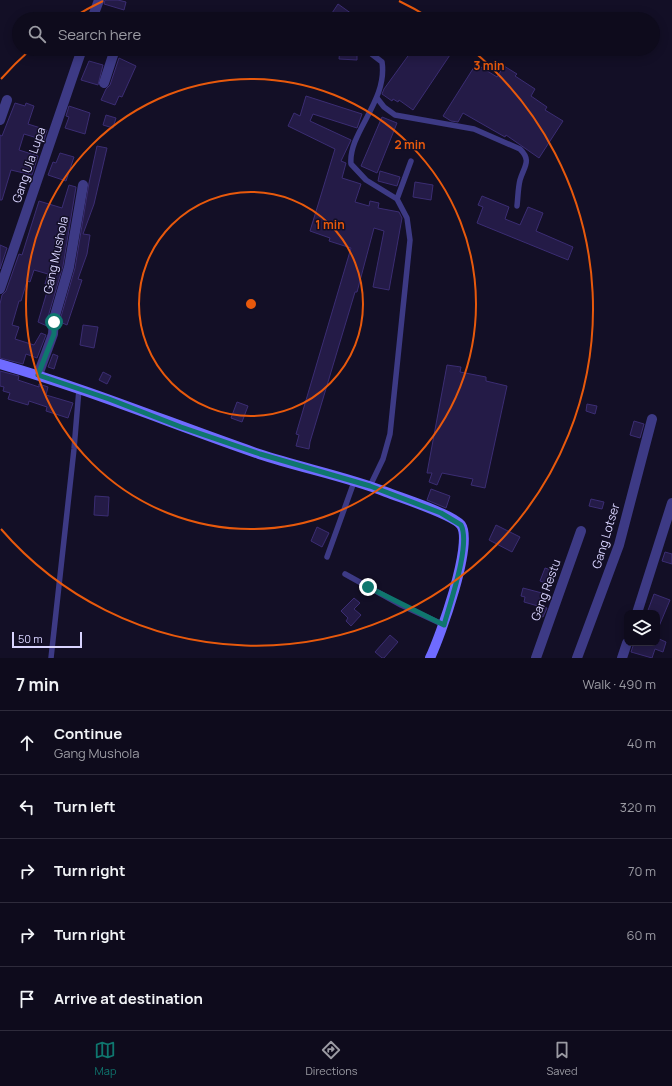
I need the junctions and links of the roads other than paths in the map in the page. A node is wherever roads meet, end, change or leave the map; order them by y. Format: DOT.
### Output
graph roads {
  1 [pos="99,0"];
  2 [pos="95,12"];
  3 [pos="80,56"];
  4 [pos="113,56"];
  5 [pos="374,56"];
  6 [pos="104,83"];
  7 [pos="377,98"];
  8 [pos="7,100"];
  9 [pos="0,120"];
  10 [pos="411,161"];
  11 [pos="83,185"];
  12 [pos="397,199"];
  13 [pos="517,206"];
  14 [pos="0,289"];
  15 [pos="0,364"];
  16 [pos="38,375"];
  17 [pos="79,389"];
  18 [pos="652,419"];
  19 [pos="354,482"];
  20 [pos="370,486"];
  21 [pos="672,503"];
  22 [pos="581,531"];
  23 [pos="326,557"];
  24 [pos="345,574"];
  25 [pos="638,610"];
  26 [pos="444,625"];
  27 [pos="626,646"];
  28 [pos="52,658"];
  29 [pos="430,658"];
  30 [pos="536,658"];
  31 [pos="577,658"];
  32 [pos="622,658"];
  1 -- 2 [label="street"];
  3 -- 14 [label="street, Gang Ula Lupa"];
  4 -- 6 [label="street"];
  5 -- 7 [label="lane"];
  7 -- 12 [label="lane"];
  7 -- 13 [label="lane"];
  8 -- 9 [label="street"];
  10 -- 12 [label="lane"];
  11 -- 16 [label="street, Gang Mushola"];
  12 -- 20 [label="lane"];
  15 -- 16 [label="main road"];
  16 -- 17 [label="main road"];
  17 -- 19 [label="main road"];
  17 -- 28 [label="lane"];
  18 -- 31 [label="street, Gang Lotser"];
  19 -- 20 [label="main road"];
  19 -- 23 [label="lane"];
  20 -- 26 [label="main road"];
  21 -- 25 [label="street"];
  22 -- 30 [label="street, Gang Restu"];
  24 -- 26 [label="lane"];
  26 -- 29 [label="main road"];
  27 -- 32 [label="street"];
}
